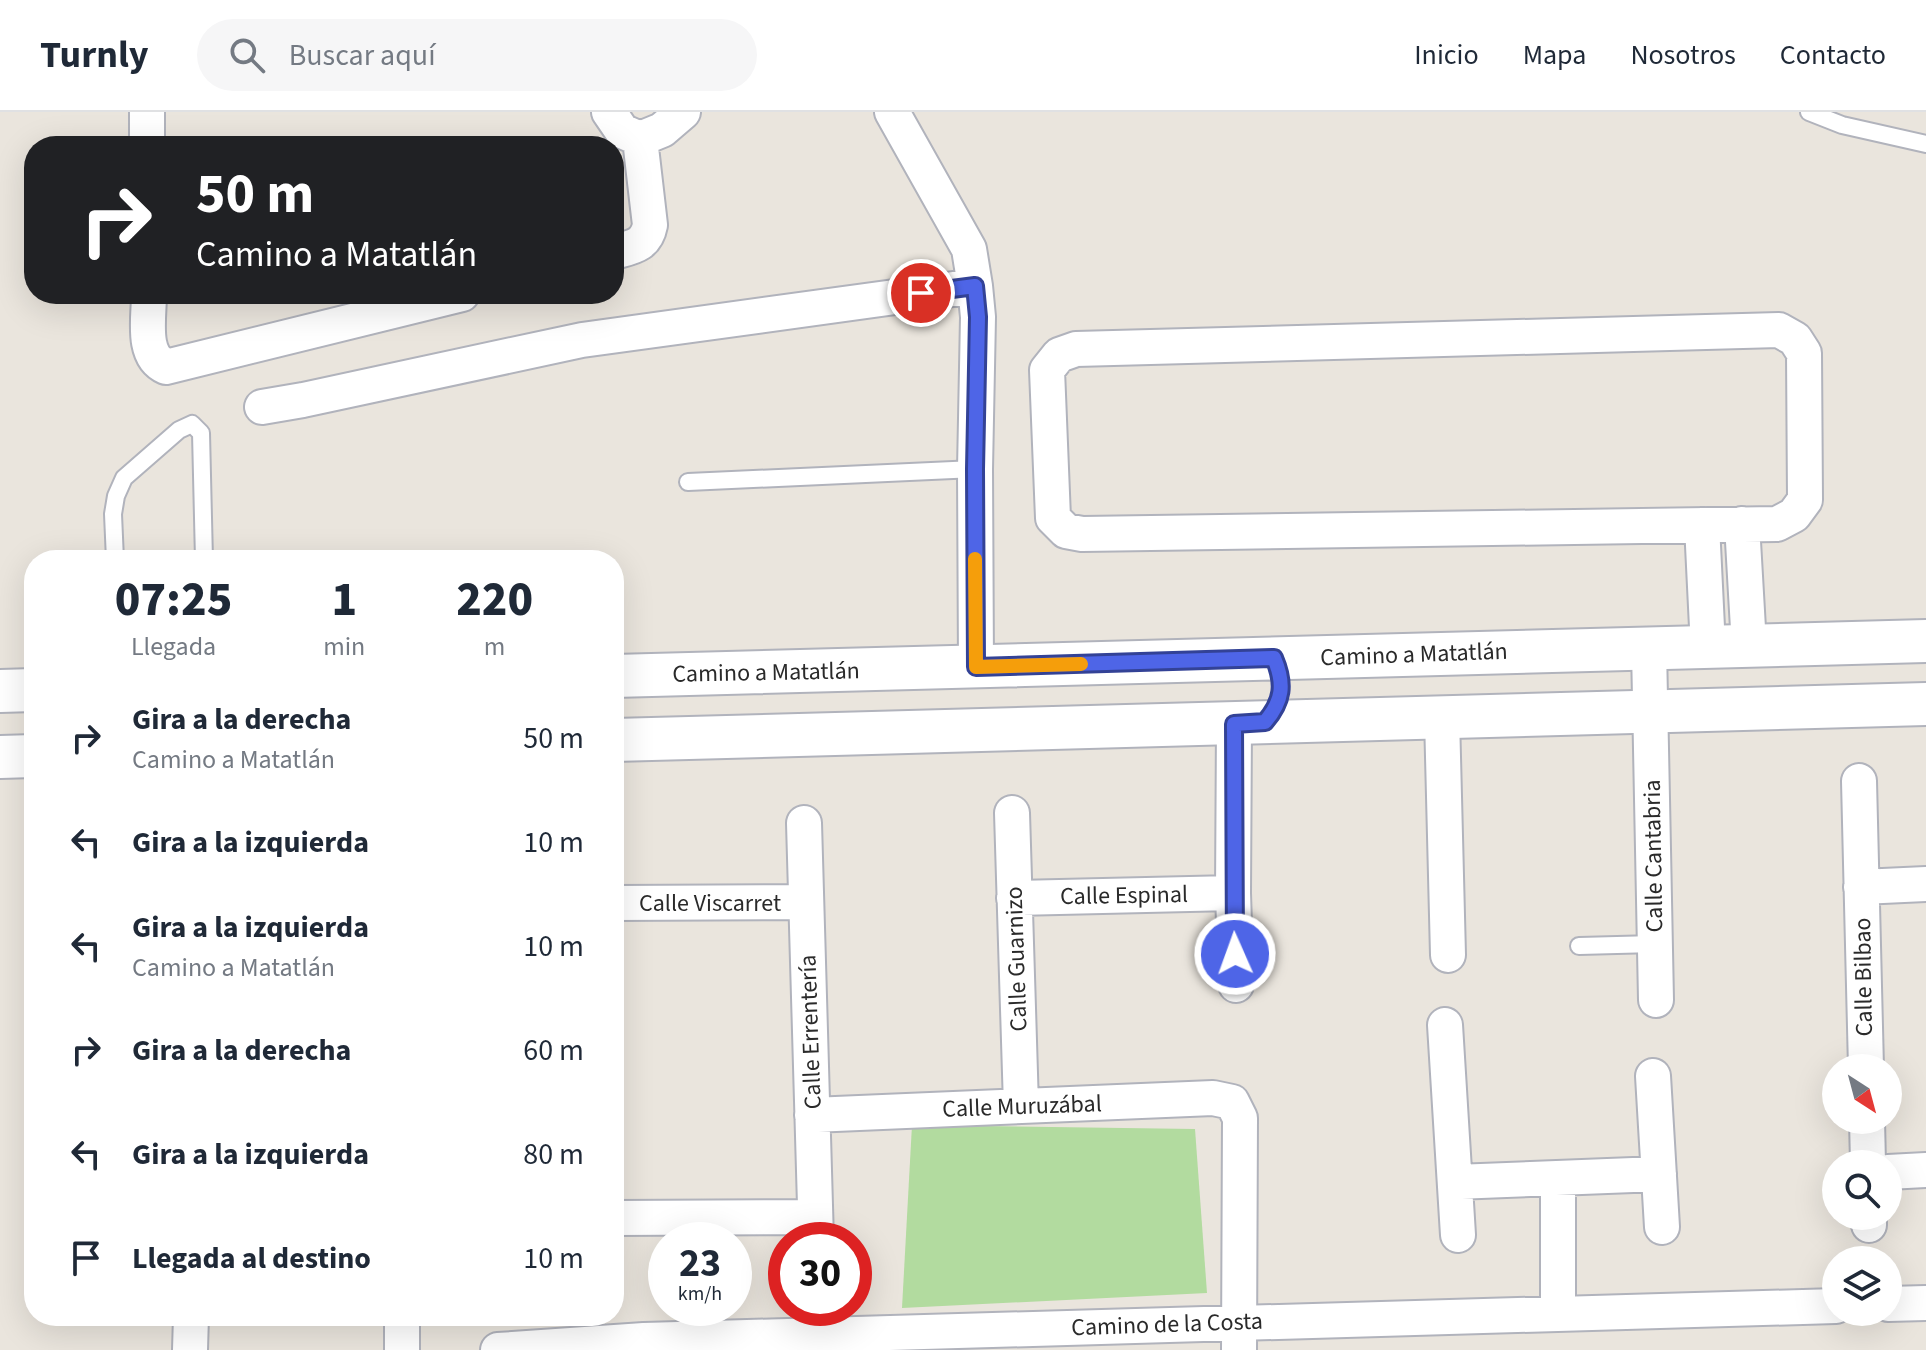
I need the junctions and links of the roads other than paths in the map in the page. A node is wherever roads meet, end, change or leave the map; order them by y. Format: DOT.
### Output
graph roads {
  1 [pos="147,112"];
  2 [pos="609,112"];
  3 [pos="683,112"];
  4 [pos="892,112"];
  5 [pos="1809,112"];
  6 [pos="147,136"];
  7 [pos="640,139"];
  8 [pos="1926,144"];
  9 [pos="624,249"];
  10 [pos="975,286"];
  11 [pos="149,304"];
  12 [pos="421,304"];
  13 [pos="262,407"];
  14 [pos="975,469"];
  15 [pos="688,482"];
  16 [pos="1742,524"];
  17 [pos="1702,525"];
  18 [pos="115,550"];
  19 [pos="204,550"];
  20 [pos="1926,641"];
  21 [pos="1749,646"];
  22 [pos="1649,648"];
  23 [pos="1708,648"];
  24 [pos="1274,658"];
  25 [pos="1213,661"];
  26 [pos="976,667"];
  27 [pos="624,676"];
  28 [pos="24,690"];
  29 [pos="0,691"];
  30 [pos="1926,704"];
  31 [pos="1651,711"];
  32 [pos="1442,717"];
  33 [pos="1234,723"];
  34 [pos="624,740"];
  35 [pos="24,756"];
  36 [pos="0,757"];
  37 [pos="1859,781"];
  38 [pos="1012,813"];
  39 [pos="804,823"];
  40 [pos="1926,884"];
  41 [pos="1861,887"];
  42 [pos="1233,893"];
  43 [pos="1014,898"];
  44 [pos="806,902"];
  45 [pos="624,903"];
  46 [pos="1655,944"];
  47 [pos="1579,946"];
  48 [pos="1448,955"];
  49 [pos="1236,985"];
  50 [pos="1656,1000"];
  51 [pos="1445,1025"];
  52 [pos="1866,1054"];
  53 [pos="1653,1076"];
  54 [pos="1021,1106"];
  55 [pos="812,1115"];
  56 [pos="1926,1170"];
  57 [pos="1902,1171"];
  58 [pos="1659,1174"];
  59 [pos="1558,1178"];
  60 [pos="1455,1182"];
  61 [pos="624,1218"];
  62 [pos="816,1222"];
  63 [pos="768,1226"];
  64 [pos="1662,1227"];
  65 [pos="1458,1235"];
  66 [pos="1926,1303"];
  67 [pos="1902,1304"];
  68 [pos="1822,1306"];
  69 [pos="1558,1313"];
  70 [pos="872,1323"];
  71 [pos="191,1326"];
  72 [pos="402,1326"];
  73 [pos="772,1326"];
  74 [pos="1238,1336"];
  75 [pos="190,1350"];
  76 [pos="402,1350"];
  77 [pos="498,1350"];
  1 -- 6 [label="street"];
  2 -- 7 [label="street"];
  3 -- 7 [label="street"];
  4 -- 10 [label="street"];
  5 -- 8 [label="lane"];
  7 -- 9 [label="street"];
  10 -- 13 [label="street"];
  10 -- 14 [label="street"];
  11 -- 12 [label="street"];
  14 -- 15 [label="lane"];
  14 -- 26 [label="street"];
  16 -- 17 [label="street"];
  16 -- 17 [label="street"];
  16 -- 21 [label="street"];
  17 -- 23 [label="street"];
  18 -- 19 [label="lane"];
  20 -- 21 [label="street, Camino a Matatlán"];
  21 -- 23 [label="street, Camino a Matatlán"];
  22 -- 23 [label="street, Camino a Matatlán"];
  22 -- 24 [label="street, Camino a Matatlán"];
  22 -- 31 [label="street, Calle Cantabria"];
  24 -- 25 [label="street, Camino a Matatlán"];
  24 -- 33 [label="street"];
  25 -- 26 [label="street, Camino a Matatlán"];
  25 -- 33 [label="street"];
  26 -- 27 [label="street, Camino a Matatlán"];
  28 -- 29 [label="street"];
  30 -- 31 [label="street"];
  31 -- 32 [label="street"];
  31 -- 46 [label="street, Calle Cantabria"];
  32 -- 33 [label="street"];
  32 -- 48 [label="street"];
  33 -- 34 [label="street"];
  33 -- 42 [label="street"];
  35 -- 36 [label="street"];
  37 -- 41 [label="street, Calle Bilbao"];
  38 -- 43 [label="street, Calle Guarnizo"];
  39 -- 44 [label="street, Calle Errentería"];
  40 -- 41 [label="street, Calle Bilbao"];
  41 -- 52 [label="street, Calle Bilbao"];
  42 -- 43 [label="street, Calle Espinal"];
  42 -- 49 [label="street"];
  43 -- 54 [label="street, Calle Guarnizo"];
  44 -- 45 [label="street, Calle Viscarret"];
  44 -- 55 [label="street, Calle Errentería"];
  46 -- 47 [label="lane"];
  46 -- 50 [label="street, Calle Cantabria"];
  51 -- 60 [label="street"];
  53 -- 58 [label="street"];
  54 -- 55 [label="street, Calle Muruzábal"];
  54 -- 74 [label="street, Calle Muruzábal"];
  55 -- 62 [label="street, Calle Errentería"];
  56 -- 57 [label="street"];
  58 -- 59 [label="street"];
  58 -- 64 [label="street"];
  59 -- 60 [label="street"];
  59 -- 69 [label="street"];
  60 -- 65 [label="street"];
  61 -- 63 [label="street"];
  66 -- 67 [label="street"];
  68 -- 69 [label="street, Camino de la Costa"];
  69 -- 74 [label="street, Camino de la Costa"];
  70 -- 74 [label="street, Camino de la Costa"];
  71 -- 75 [label="street"];
  72 -- 76 [label="street"];
  73 -- 77 [label="street, Camino de la Costa"];
}
